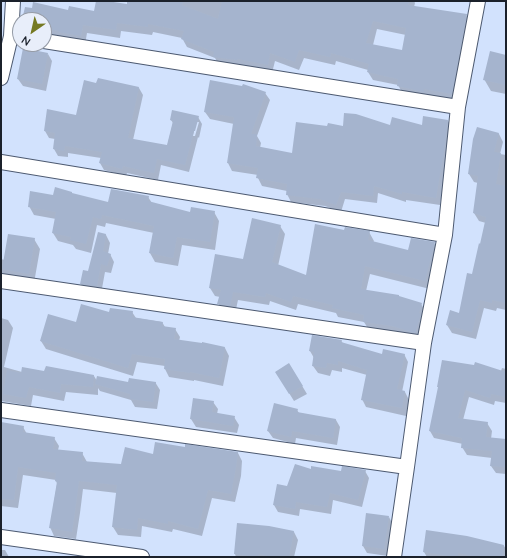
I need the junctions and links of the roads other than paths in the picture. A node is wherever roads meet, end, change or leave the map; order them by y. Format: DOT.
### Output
graph roads {
  1 [pos="13,1"];
  2 [pos="478,1"];
  3 [pos="11,35"];
  4 [pos="52,42"];
  5 [pos="1,78"];
  6 [pos="458,107"];
  7 [pos="1,162"];
  8 [pos="445,234"];
  9 [pos="1,281"];
  10 [pos="424,343"];
  11 [pos="1,410"];
  12 [pos="407,467"];
  13 [pos="1,537"];
  14 [pos="142,557"];
  15 [pos="394,557"];
  1 -- 3 [label="street"];
  2 -- 6 [label="street"];
  3 -- 5 [label="street"];
  4 -- 6 [label="street"];
  6 -- 8 [label="street"];
  7 -- 8 [label="street"];
  8 -- 10 [label="street"];
  9 -- 10 [label="street"];
  10 -- 12 [label="street"];
  11 -- 12 [label="street"];
  12 -- 15 [label="street"];
  13 -- 14 [label="street"];
}
